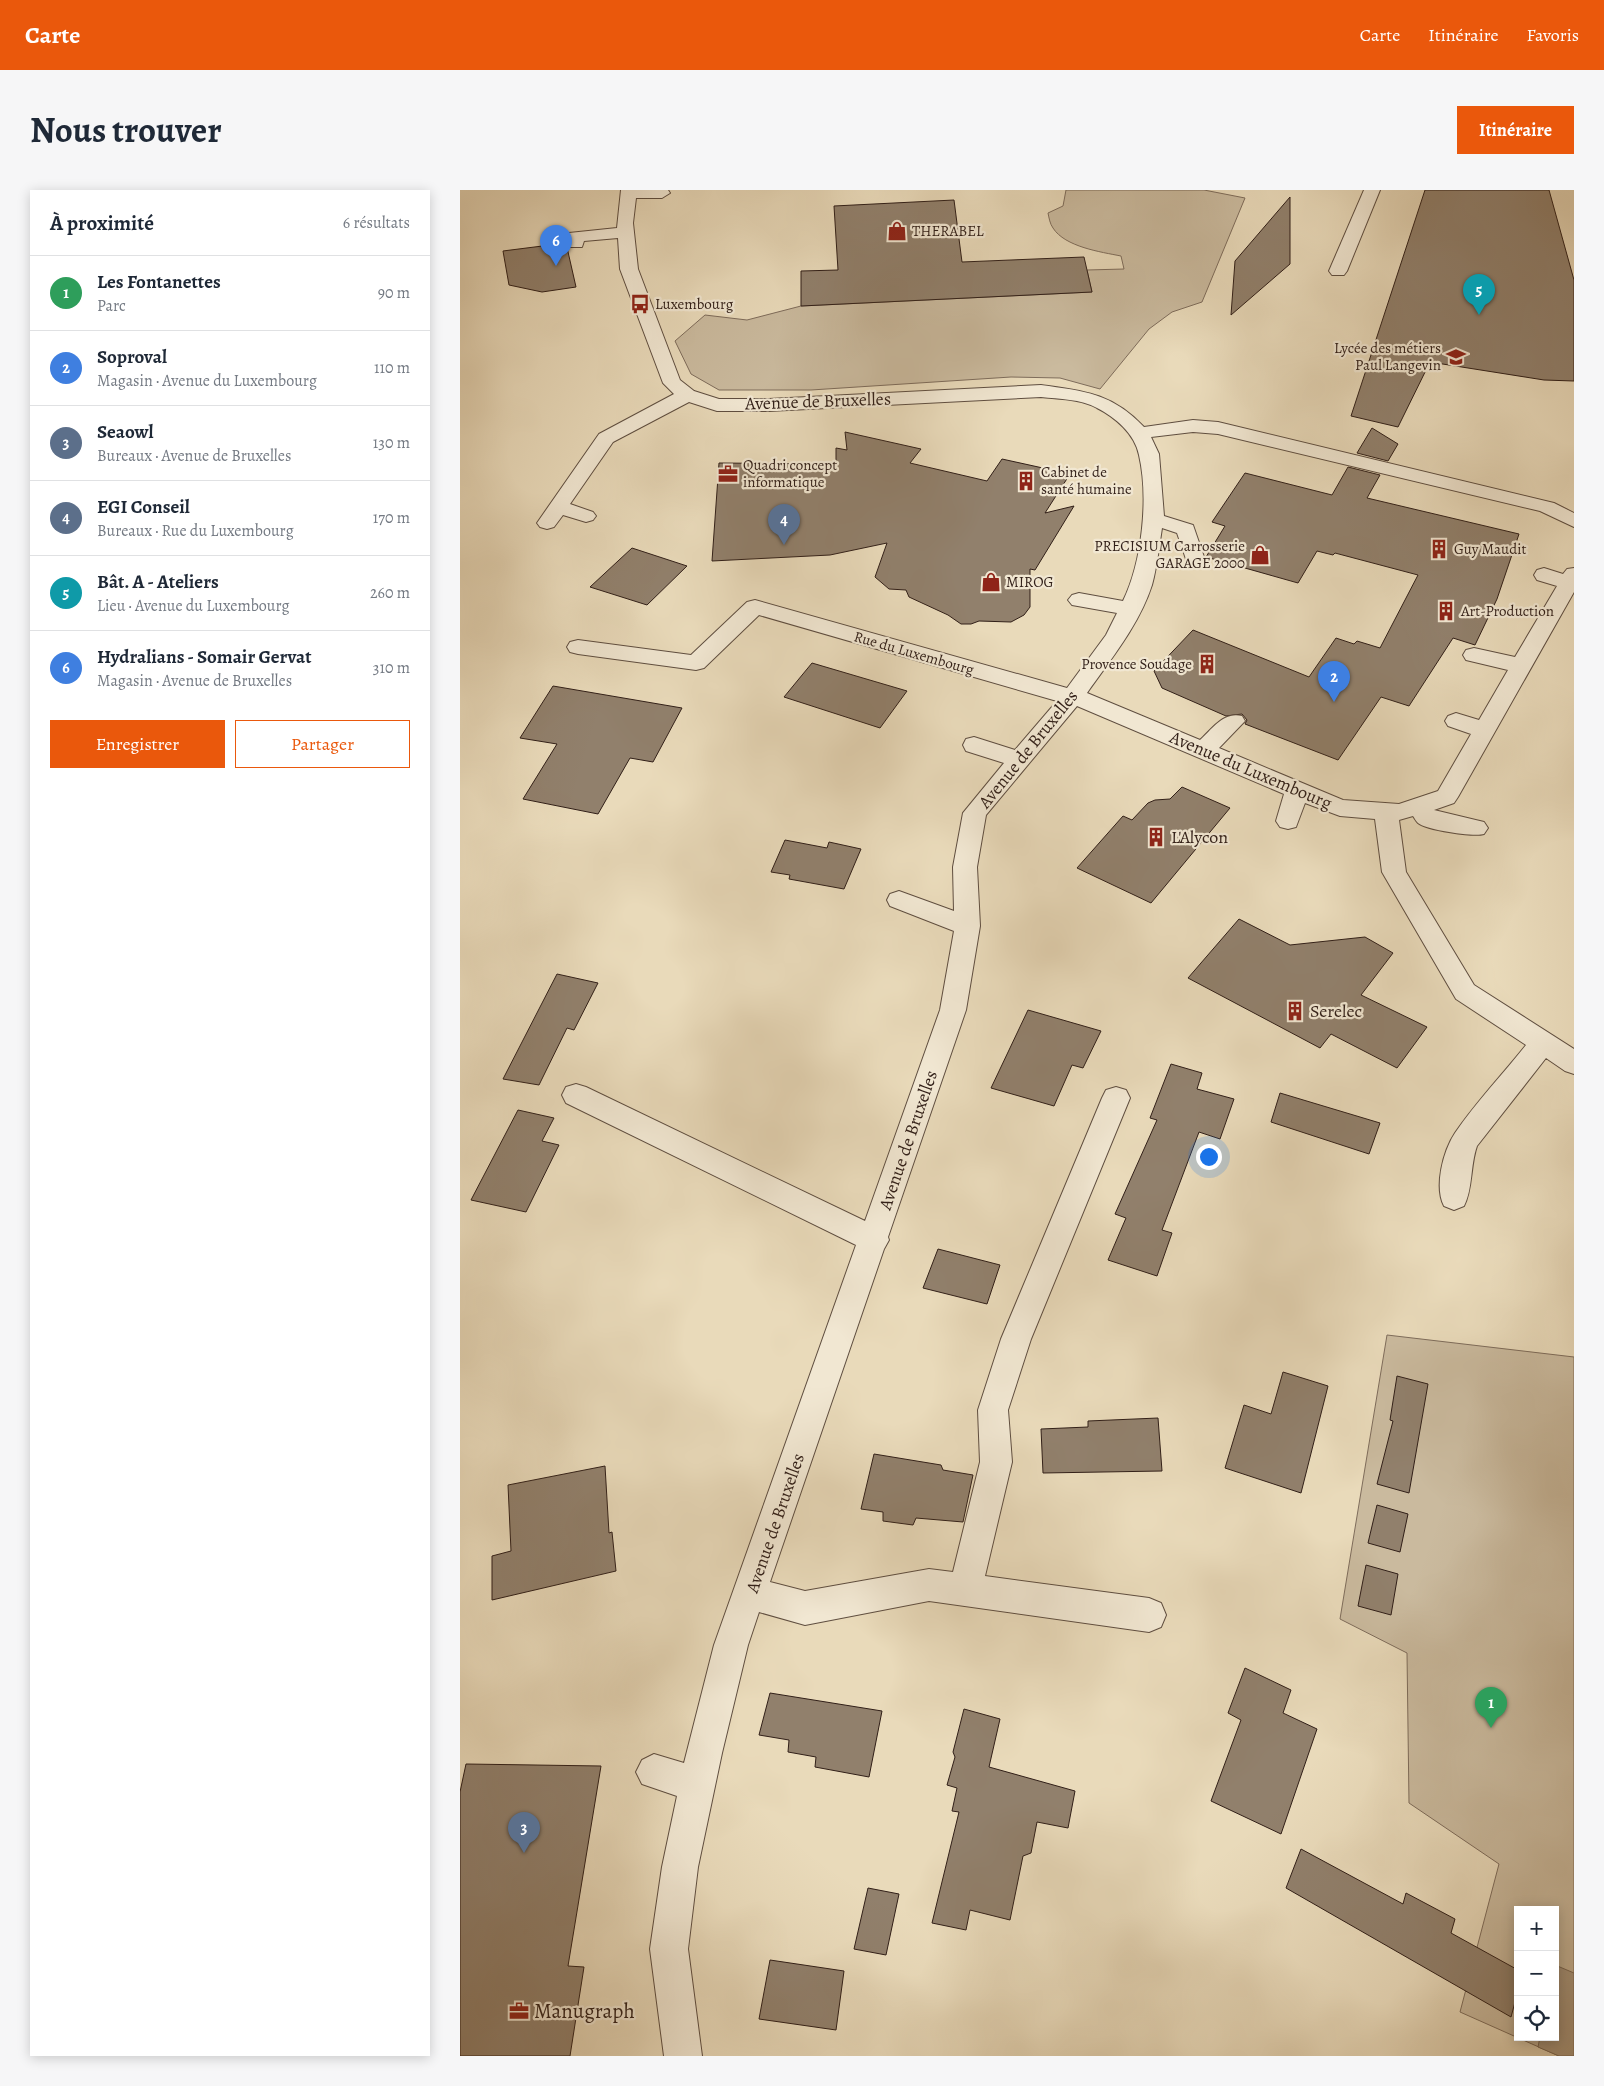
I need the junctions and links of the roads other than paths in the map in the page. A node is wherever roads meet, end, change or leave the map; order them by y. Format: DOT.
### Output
graph roads {
  1 [pos="1372,190"];
  2 [pos="629,192"];
  3 [pos="662,193"];
  4 [pos="626,232"];
  5 [pos="576,243"];
  6 [pos="1338,271"];
  7 [pos="687,395"];
  8 [pos="1140,433"];
  9 [pos="557,506"];
  10 [pos="586,516"];
  11 [pos="1154,519"];
  12 [pos="1574,521"];
  13 [pos="547,523"];
  14 [pos="1194,557"];
  15 [pos="1544,575"];
  16 [pos="1572,578"];
  17 [pos="1079,600"];
  18 [pos="755,607"];
  19 [pos="1130,608"];
  20 [pos="743,644"];
  21 [pos="578,647"];
  22 [pos="1474,655"];
  23 [pos="1521,666"];
  24 [pos="1073,696"];
  25 [pos="1234,721"];
  26 [pos="1456,721"];
  27 [pos="1485,730"];
  28 [pos="974,745"];
  29 [pos="1204,750"];
  30 [pos="1019,759"];
  31 [pos="1297,788"];
  32 [pos="1418,806"];
  33 [pos="1386,812"];
  34 [pos="1288,821"];
  35 [pos="1476,828"];
  36 [pos="899,900"];
  37 [pos="967,926"];
  38 [pos="1543,1043"];
  39 [pos="1574,1063"];
  40 [pos="576,1095"];
  41 [pos="1116,1098"];
  42 [pos="1454,1198"];
  43 [pos="875,1240"];
  44 [pos="965,1591"];
  45 [pos="750,1593"];
  46 [pos="1150,1616"];
  47 [pos="654,1772"];
  48 [pos="697,1784"];
  49 [pos="683,2056"];
  1 -- 6 [label="street"];
  2 -- 3 [label="street"];
  2 -- 4 [label="street, Avenue de Bruxelles"];
  4 -- 5 [label="street"];
  4 -- 7 [label="street, Avenue de Bruxelles"];
  7 -- 8 [label="street, Avenue de Bruxelles"];
  7 -- 9 [label="street"];
  8 -- 11 [label="street, Avenue de Bruxelles"];
  8 -- 12 [label="street"];
  9 -- 10 [label="street"];
  9 -- 13 [label="street"];
  11 -- 14 [label="street"];
  11 -- 19 [label="street, Avenue de Bruxelles"];
  15 -- 16 [label="street"];
  16 -- 23 [label="street, Avenue du Luxembourg"];
  17 -- 19 [label="street"];
  18 -- 20 [label="street"];
  18 -- 21 [label="street"];
  18 -- 24 [label="street, Rue du Luxembourg"];
  19 -- 24 [label="street, Avenue de Bruxelles"];
  22 -- 23 [label="street"];
  23 -- 27 [label="street, Avenue du Luxembourg"];
  24 -- 29 [label="street, Avenue du Luxembourg"];
  24 -- 30 [label="street, Avenue de Bruxelles"];
  25 -- 29 [label="street"];
  26 -- 27 [label="street"];
  27 -- 32 [label="street, Avenue du Luxembourg"];
  28 -- 30 [label="street"];
  29 -- 31 [label="street, Avenue du Luxembourg"];
  30 -- 37 [label="street, Avenue de Bruxelles"];
  31 -- 33 [label="street, Avenue du Luxembourg"];
  31 -- 34 [label="street"];
  32 -- 33 [label="street, Avenue du Luxembourg"];
  32 -- 35 [label="street"];
  33 -- 38 [label="street"];
  36 -- 37 [label="street"];
  37 -- 43 [label="street, Avenue de Bruxelles"];
  38 -- 39 [label="street"];
  38 -- 42 [label="street"];
  40 -- 43 [label="street"];
  41 -- 44 [label="street"];
  43 -- 45 [label="street, Avenue de Bruxelles"];
  44 -- 45 [label="street"];
  44 -- 46 [label="street"];
  45 -- 48 [label="street, Avenue de Bruxelles"];
  47 -- 48 [label="street"];
  48 -- 49 [label="street, Avenue de Bruxelles"];
}
